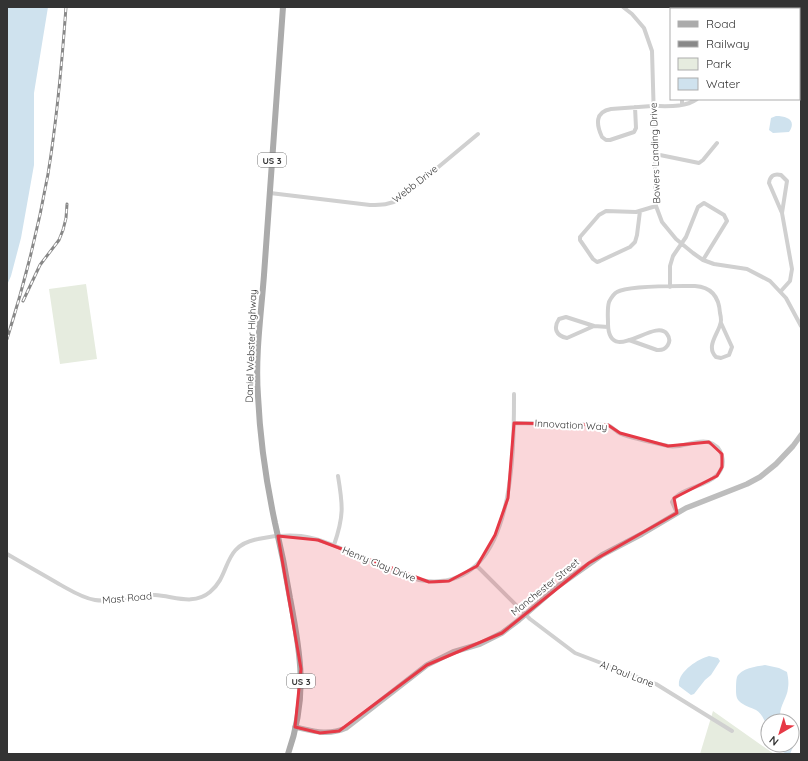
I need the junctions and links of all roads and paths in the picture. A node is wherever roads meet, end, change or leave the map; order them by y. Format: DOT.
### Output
graph roads {
  1 [pos="282,7"];
  2 [pos="623,7"];
  3 [pos="682,100"];
  4 [pos="695,100"];
  5 [pos="682,105"];
  6 [pos="653,106"];
  7 [pos="635,107"];
  8 [pos="478,134"];
  9 [pos="717,143"];
  10 [pos="655,154"];
  11 [pos="270,193"];
  12 [pos="656,206"];
  13 [pos="640,211"];
  14 [pos="782,213"];
  15 [pos="681,243"];
  16 [pos="703,260"];
  17 [pos="670,287"];
  18 [pos="781,291"];
  19 [pos="721,324"];
  20 [pos="594,326"];
  21 [pos="608,326"];
  22 [pos="801,326"];
  23 [pos="629,340"];
  24 [pos="514,394"];
  25 [pos="514,423"];
  26 [pos="801,435"];
  27 [pos="338,476"];
  28 [pos="676,513"];
  29 [pos="278,536"];
  30 [pos="334,545"];
  31 [pos="7,554"];
  32 [pos="477,566"];
  33 [pos="525,614"];
  34 [pos="295,728"];
  35 [pos="732,731"];
  36 [pos="288,754"];
  1 -- 11 [label="main road, Daniel Webster Highway / US 3"];
  2 -- 6 [label="street, Bowers Landing Drive"];
  3 -- 5 [label="street"];
  4 -- 5 [label="street"];
  5 -- 6 [label="street"];
  6 -- 7 [label="street"];
  6 -- 10 [label="street, Bowers Landing Drive"];
  7 -- 7 [label="street"];
  8 -- 11 [label="street, Webb Drive"];
  9 -- 10 [label="street"];
  10 -- 12 [label="street, Bowers Landing Drive"];
  11 -- 29 [label="main road, Daniel Webster Highway / US 3"];
  12 -- 13 [label="street"];
  12 -- 15 [label="street, Bowers Landing Drive"];
  13 -- 13 [label="street"];
  14 -- 14 [label="street"];
  14 -- 18 [label="street"];
  15 -- 16 [label="street, Bowers Landing Drive"];
  15 -- 16 [label="street"];
  15 -- 17 [label="street"];
  16 -- 18 [label="street, Bowers Landing Drive"];
  17 -- 19 [label="street"];
  17 -- 21 [label="street"];
  18 -- 22 [label="street, Bowers Landing Drive"];
  19 -- 19 [label="street"];
  20 -- 20 [label="street"];
  20 -- 21 [label="street"];
  21 -- 23 [label="street"];
  23 -- 23 [label="street"];
  24 -- 25 [label="street, Henry Clay Drive"];
  25 -- 28 [label="street, Innovation Way"];
  25 -- 32 [label="street, Henry Clay Drive"];
  26 -- 28 [label="street, Manchester Street"];
  27 -- 30 [label="street"];
  28 -- 33 [label="street, Manchester Street"];
  29 -- 30 [label="street, Henry Clay Drive"];
  29 -- 31 [label="street, Mast Road"];
  29 -- 34 [label="main road, Daniel Webster Highway / US 3"];
  30 -- 32 [label="street, Henry Clay Drive"];
  32 -- 33 [label="street"];
  33 -- 34 [label="street, Manchester Street"];
  33 -- 35 [label="street, Al Paul Lane"];
  34 -- 36 [label="main road, Daniel Webster Highway / US 3"];
}
